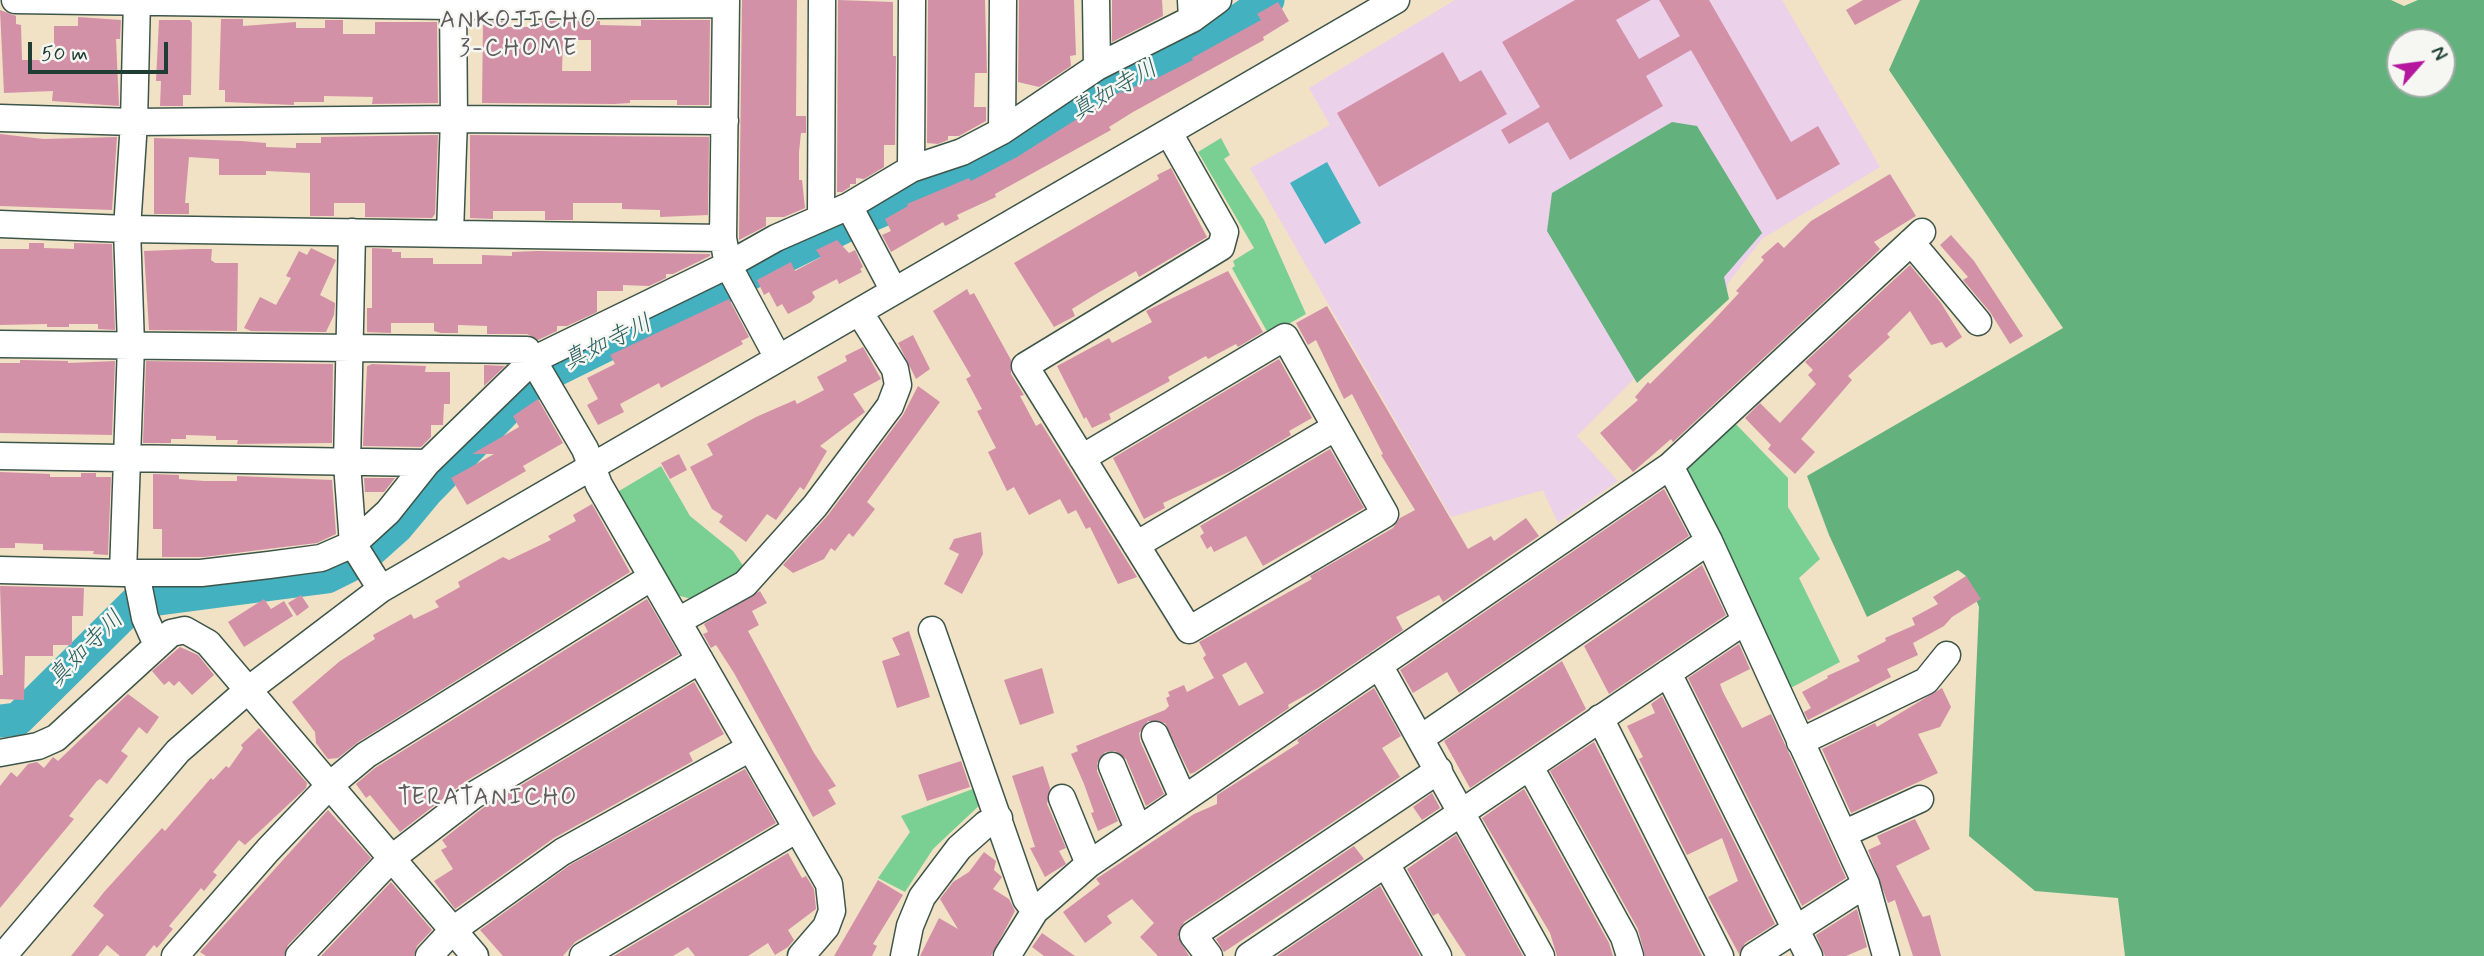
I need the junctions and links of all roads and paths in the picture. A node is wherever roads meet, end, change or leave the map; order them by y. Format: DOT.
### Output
graph roads {
  1 [pos="15,0"];
  2 [pos="822,0"];
  3 [pos="912,0"];
  4 [pos="1003,0"];
  5 [pos="1096,0"];
  6 [pos="1217,0"];
  7 [pos="1396,0"];
  8 [pos="136,1"];
  9 [pos="726,2"];
  10 [pos="453,3"];
  11 [pos="1192,9"];
  12 [pos="1097,67"];
  13 [pos="0,118"];
  14 [pos="454,119"];
  15 [pos="725,121"];
  16 [pos="134,122"];
  17 [pos="1002,131"];
  18 [pos="1169,133"];
  19 [pos="911,169"];
  20 [pos="849,206"];
  21 [pos="821,218"];
  22 [pos="0,224"];
  23 [pos="127,229"];
  24 [pos="352,232"];
  25 [pos="450,233"];
  26 [pos="723,238"];
  27 [pos="728,265"];
  28 [pos="894,291"];
  29 [pos="860,313"];
  30 [pos="1978,322"];
  31 [pos="0,344"];
  32 [pos="131,345"];
  33 [pos="350,346"];
  34 [pos="778,358"];
  35 [pos="533,360"];
  36 [pos="1336,427"];
  37 [pos="0,456"];
  38 [pos="1082,458"];
  39 [pos="127,459"];
  40 [pos="427,463"];
  41 [pos="346,464"];
  42 [pos="1670,466"];
  43 [pos="592,468"];
  44 [pos="1709,541"];
  45 [pos="353,544"];
  46 [pos="1136,545"];
  47 [pos="0,570"];
  48 [pos="130,573"];
  49 [pos="652,577"];
  50 [pos="381,589"];
  51 [pos="678,621"];
  52 [pos="1745,621"];
  53 [pos="932,630"];
  54 [pos="157,645"];
  55 [pos="1947,655"];
  56 [pos="700,660"];
  57 [pos="1379,665"];
  58 [pos="1668,673"];
  59 [pos="248,690"];
  60 [pos="1600,718"];
  61 [pos="1155,735"];
  62 [pos="1421,738"];
  63 [pos="1800,742"];
  64 [pos="750,748"];
  65 [pos="3,755"];
  66 [pos="1112,766"];
  67 [pos="1530,767"];
  68 [pos="1438,770"];
  69 [pos="330,785"];
  70 [pos="1062,798"];
  71 [pos="1183,798"];
  72 [pos="1920,799"];
  73 [pos="1462,812"];
  74 [pos="999,818"];
  75 [pos="797,829"];
  76 [pos="1138,829"];
  77 [pos="1843,834"];
  78 [pos="392,858"];
  79 [pos="1088,864"];
  80 [pos="1386,864"];
  81 [pos="1866,884"];
  82 [pos="1035,911"];
  83 [pos="1797,928"];
  84 [pos="453,930"];
  85 [pos="3,956"];
  86 [pos="175,956"];
  87 [pos="299,956"];
  88 [pos="429,956"];
  89 [pos="475,956"];
  90 [pos="583,956"];
  91 [pos="801,956"];
  92 [pos="904,956"];
  93 [pos="1007,956"];
  94 [pos="1209,956"];
  95 [pos="1249,956"];
  96 [pos="1438,956"];
  97 [pos="1541,956"];
  98 [pos="1630,956"];
  99 [pos="1720,956"];
  100 [pos="1754,956"];
  101 [pos="1809,956"];
  102 [pos="1886,956"];
  1 -- 8 [label="street"];
  2 -- 21 [label="street"];
  3 -- 19 [label="street"];
  4 -- 17 [label="street"];
  5 -- 12 [label="street"];
  6 -- 11 [label="street"];
  7 -- 18 [label="street"];
  8 -- 10 [label="street"];
  8 -- 16 [label="street"];
  9 -- 10 [label="street"];
  9 -- 15 [label="street"];
  10 -- 14 [label="street"];
  11 -- 12 [label="street"];
  12 -- 17 [label="street"];
  13 -- 16 [label="street"];
  14 -- 15 [label="street"];
  14 -- 16 [label="street"];
  14 -- 25 [label="street"];
  15 -- 26 [label="street"];
  16 -- 23 [label="street"];
  17 -- 19 [label="street"];
  18 -- 28 [label="street"];
  18 -- 38 [label="street"];
  19 -- 20 [label="street"];
  20 -- 21 [label="street"];
  20 -- 28 [label="street"];
  21 -- 27 [label="street"];
  22 -- 23 [label="street"];
  23 -- 24 [label="street"];
  23 -- 32 [label="street"];
  24 -- 25 [label="street"];
  24 -- 33 [label="street"];
  25 -- 26 [label="street"];
  26 -- 27 [label="street"];
  27 -- 34 [label="street"];
  27 -- 35 [label="street"];
  28 -- 29 [label="street"];
  29 -- 34 [label="street"];
  29 -- 51 [label="street"];
  30 -- 42 [label="street"];
  31 -- 32 [label="street"];
  32 -- 33 [label="street"];
  32 -- 39 [label="street"];
  33 -- 35 [label="street"];
  33 -- 41 [label="street"];
  34 -- 43 [label="street"];
  35 -- 40 [label="street"];
  35 -- 43 [label="street"];
  36 -- 38 [label="street"];
  36 -- 46 [label="street"];
  36 -- 46 [label="street"];
  37 -- 39 [label="street"];
  38 -- 46 [label="street"];
  39 -- 41 [label="street"];
  39 -- 48 [label="street"];
  40 -- 41 [label="street"];
  40 -- 45 [label="street"];
  41 -- 45 [label="street"];
  42 -- 44 [label="street"];
  42 -- 57 [label="street"];
  43 -- 49 [label="street"];
  43 -- 50 [label="street"];
  44 -- 52 [label="street"];
  44 -- 62 [label="street"];
  45 -- 48 [label="street"];
  45 -- 50 [label="street"];
  47 -- 48 [label="street"];
  48 -- 54 [label="street"];
  49 -- 51 [label="street"];
  49 -- 69 [label="street"];
  50 -- 59 [label="street"];
  51 -- 56 [label="street"];
  52 -- 58 [label="street"];
  52 -- 63 [label="street"];
  53 -- 74 [label="street"];
  54 -- 59 [label="street"];
  54 -- 65 [label="street"];
  55 -- 63 [label="street"];
  56 -- 64 [label="street"];
  56 -- 78 [label="street"];
  57 -- 62 [label="street"];
  57 -- 71 [label="street"];
  58 -- 60 [label="street"];
  58 -- 83 [label="street"];
  59 -- 69 [label="street"];
  59 -- 85 [label="street"];
  60 -- 67 [label="street"];
  60 -- 99 [label="street"];
  61 -- 71 [label="street"];
  62 -- 68 [label="street"];
  63 -- 77 [label="street"];
  64 -- 75 [label="street"];
  64 -- 84 [label="street"];
  66 -- 76 [label="street"];
  67 -- 73 [label="street"];
  67 -- 98 [label="street"];
  68 -- 73 [label="street"];
  68 -- 94 [label="street"];
  69 -- 78 [label="street"];
  69 -- 86 [label="street"];
  70 -- 79 [label="street"];
  71 -- 76 [label="street"];
  72 -- 77 [label="street"];
  73 -- 80 [label="street"];
  73 -- 97 [label="street"];
  74 -- 82 [label="street"];
  74 -- 92 [label="street"];
  75 -- 90 [label="street"];
  75 -- 91 [label="street"];
  76 -- 79 [label="street"];
  77 -- 81 [label="street"];
  78 -- 84 [label="street"];
  78 -- 87 [label="street"];
  79 -- 82 [label="street"];
  80 -- 95 [label="street"];
  80 -- 96 [label="street"];
  81 -- 83 [label="street"];
  81 -- 102 [label="street"];
  82 -- 93 [label="street"];
  83 -- 100 [label="street"];
  83 -- 101 [label="street"];
  84 -- 88 [label="street"];
  84 -- 89 [label="street"];
}
